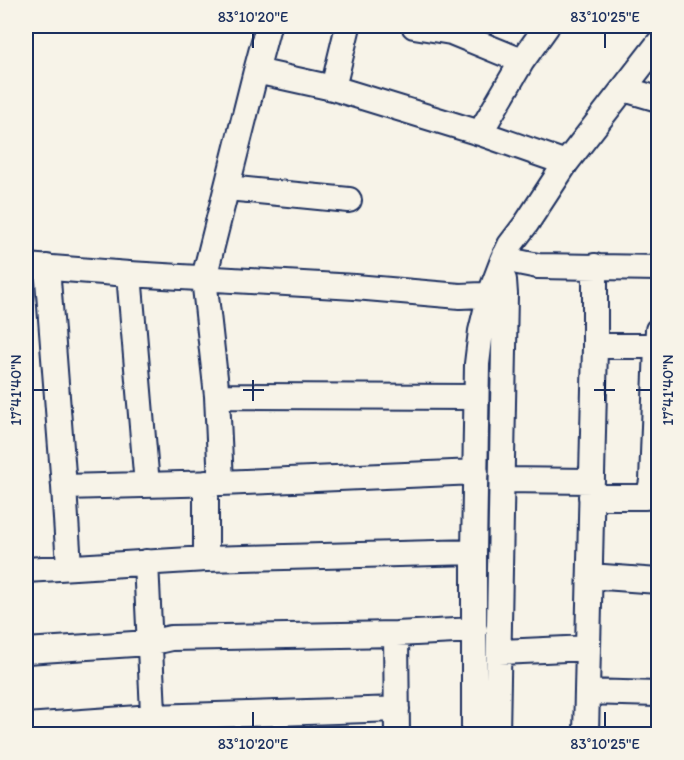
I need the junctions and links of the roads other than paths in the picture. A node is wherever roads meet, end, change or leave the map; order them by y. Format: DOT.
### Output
graph roads {
  1 [pos="268,26"];
  2 [pos="348,26"];
  3 [pos="414,26"];
  4 [pos="547,26"];
  5 [pos="453,29"];
  6 [pos="658,45"];
  7 [pos="522,61"];
  8 [pos="256,71"];
  9 [pos="333,88"];
  10 [pos="624,89"];
  11 [pos="658,99"];
  12 [pos="480,133"];
  13 [pos="566,163"];
  14 [pos="227,188"];
  15 [pos="349,200"];
  16 [pos="504,257"];
  17 [pos="36,266"];
  18 [pos="595,266"];
  19 [pos="658,268"];
  20 [pos="129,274"];
  21 [pos="204,278"];
  22 [pos="497,294"];
  23 [pos="658,338"];
  24 [pos="595,346"];
  25 [pos="217,396"];
  26 [pos="476,397"];
  27 [pos="476,472"];
  28 [pos="502,480"];
  29 [pos="655,481"];
  30 [pos="213,483"];
  31 [pos="147,485"];
  32 [pos="64,487"];
  33 [pos="591,489"];
  34 [pos="474,552"];
  35 [pos="206,559"];
  36 [pos="146,562"];
  37 [pos="69,566"];
  38 [pos="26,570"];
  39 [pos="590,576"];
  40 [pos="658,581"];
  41 [pos="475,630"];
  42 [pos="396,634"];
  43 [pos="149,643"];
  44 [pos="588,648"];
  45 [pos="26,651"];
  46 [pos="499,652"];
  47 [pos="587,692"];
  48 [pos="658,694"];
  49 [pos="397,709"];
  50 [pos="26,726"];
  51 [pos="154,726"];
  52 [pos="397,735"];
  53 [pos="474,735"];
  54 [pos="497,735"];
  55 [pos="586,735"];
  1 -- 8 [label="street"];
  2 -- 9 [label="street"];
  3 -- 5 [label="street"];
  4 -- 7 [label="street"];
  5 -- 7 [label="street"];
  6 -- 10 [label="street"];
  7 -- 12 [label="street"];
  8 -- 9 [label="street"];
  8 -- 14 [label="street"];
  9 -- 12 [label="street"];
  10 -- 11 [label="street"];
  10 -- 13 [label="street"];
  12 -- 13 [label="street"];
  13 -- 16 [label="street"];
  14 -- 15 [label="street"];
  14 -- 21 [label="street"];
  16 -- 18 [label="street"];
  16 -- 22 [label="street"];
  17 -- 20 [label="street"];
  17 -- 32 [label="street"];
  18 -- 19 [label="street"];
  18 -- 24 [label="street"];
  20 -- 21 [label="street"];
  20 -- 31 [label="street"];
  21 -- 22 [label="street"];
  21 -- 25 [label="street"];
  22 -- 26 [label="street"];
  22 -- 28 [label="street"];
  23 -- 24 [label="street"];
  23 -- 29 [label="street"];
  24 -- 33 [label="street"];
  25 -- 26 [label="street"];
  25 -- 30 [label="street"];
  26 -- 27 [label="street"];
  27 -- 30 [label="street"];
  27 -- 34 [label="street"];
  28 -- 33 [label="street"];
  28 -- 46 [label="street"];
  29 -- 33 [label="street"];
  30 -- 31 [label="street"];
  30 -- 35 [label="street"];
  31 -- 32 [label="street"];
  32 -- 37 [label="street"];
  33 -- 39 [label="street"];
  34 -- 35 [label="street"];
  34 -- 41 [label="street"];
  35 -- 36 [label="street"];
  36 -- 37 [label="street"];
  36 -- 43 [label="street"];
  37 -- 38 [label="street"];
  39 -- 40 [label="street"];
  39 -- 44 [label="street"];
  41 -- 42 [label="street"];
  41 -- 53 [label="street"];
  42 -- 43 [label="street"];
  42 -- 49 [label="street"];
  43 -- 45 [label="street"];
  43 -- 51 [label="street"];
  44 -- 46 [label="street"];
  44 -- 47 [label="street"];
  46 -- 54 [label="street"];
  47 -- 48 [label="street"];
  47 -- 55 [label="street"];
  49 -- 51 [label="street"];
  49 -- 52 [label="street"];
  50 -- 51 [label="street"];
}
